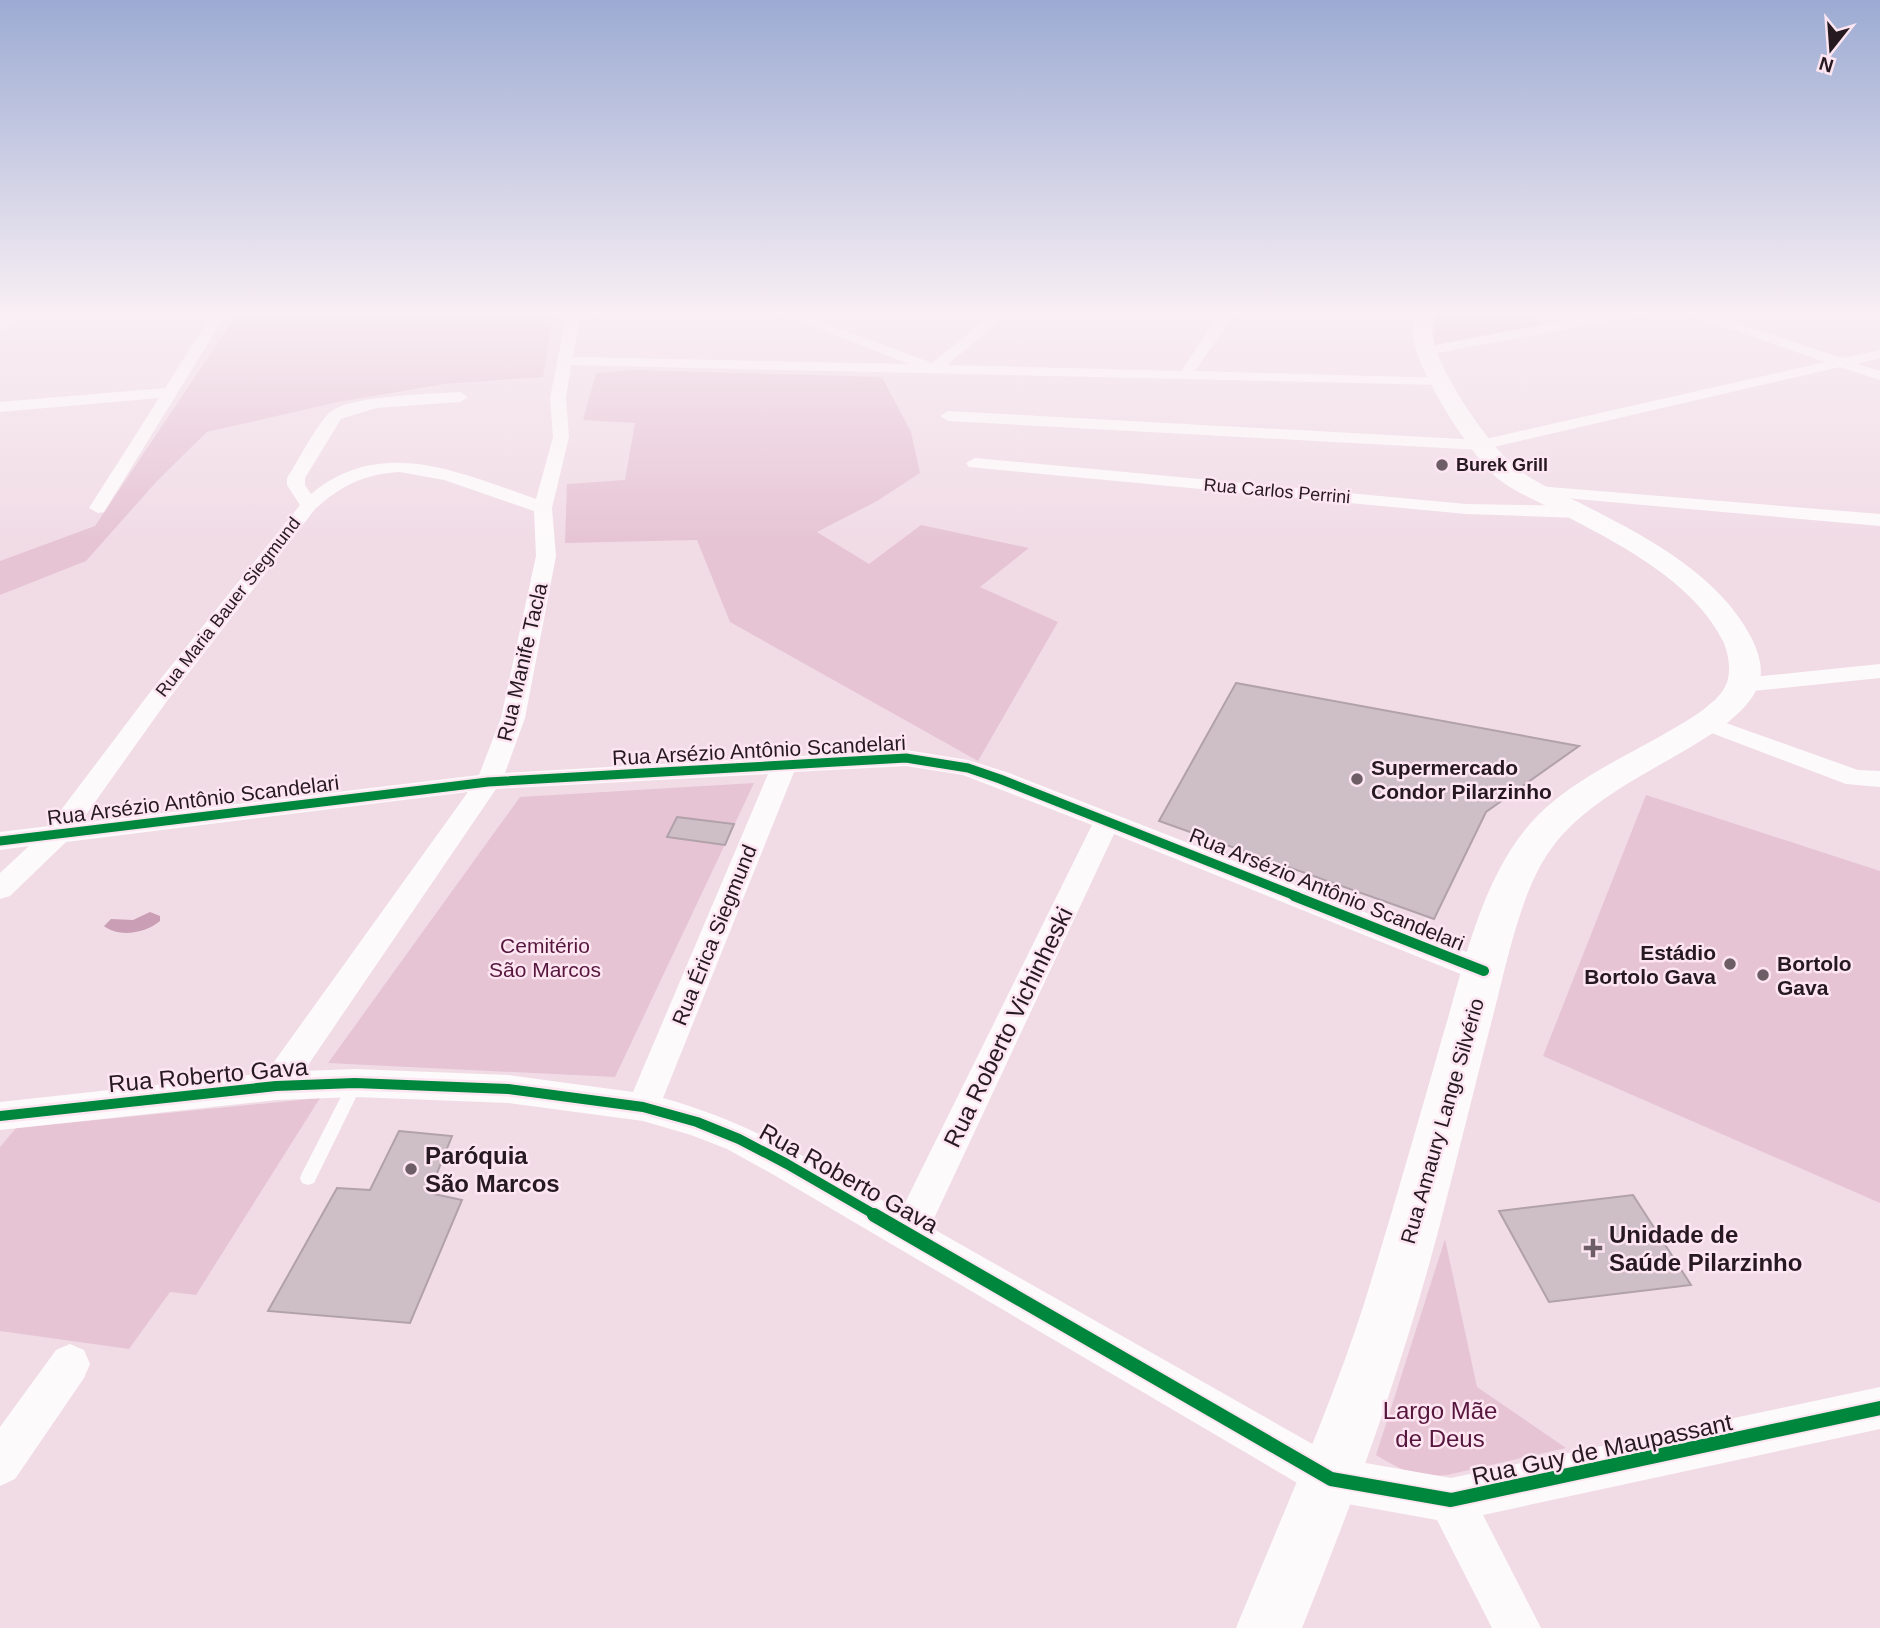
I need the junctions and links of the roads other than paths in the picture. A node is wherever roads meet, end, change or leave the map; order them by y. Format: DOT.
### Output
graph roads {
  1 [pos="174,387"];
  2 [pos="560,387"];
  3 [pos="1446,387"];
  4 [pos="1736,387"];
  5 [pos="170,393"];
  6 [pos="460,397"];
  7 [pos="0,407"];
  8 [pos="948,416"];
  9 [pos="1481,445"];
  10 [pos="975,463"];
  11 [pos="1537,491"];
  12 [pos="309,505"];
  13 [pos="98,508"];
  14 [pos="543,508"];
  15 [pos="1578,512"];
  16 [pos="1880,520"];
  17 [pos="1880,671"];
  18 [pos="1743,685"];
  19 [pos="1709,724"];
  20 [pos="785,763"];
  21 [pos="1880,779"];
  22 [pos="488,782"];
  23 [pos="1107,821"];
  24 [pos="57,835"];
  25 [pos="0,841"];
  26 [pos="0,889"];
  27 [pos="1484,971"];
  28 [pos="355,1083"];
  29 [pos="275,1086"];
  30 [pos="643,1107"];
  31 [pos="0,1116"];
  32 [pos="308,1178"];
  33 [pos="909,1233"];
  34 [pos="70,1364"];
  35 [pos="1880,1408"];
  36 [pos="0,1464"];
  37 [pos="1331,1479"];
  38 [pos="1451,1500"];
  39 [pos="1269,1628"];
  40 [pos="1517,1628"];
  1 -- 5 [label="street"];
  2 -- 14 [label="street, Rua Manife Tacla"];
  3 -- 9 [label="main road"];
  4 -- 9 [label="street"];
  5 -- 7 [label="street"];
  5 -- 13 [label="street"];
  6 -- 12 [label="street, Rua Maria Bauer Siegmund"];
  8 -- 9 [label="street"];
  9 -- 11 [label="main road"];
  10 -- 15 [label="street, Rua Carlos Perrini"];
  11 -- 15 [label="main road"];
  11 -- 16 [label="street"];
  12 -- 14 [label="street"];
  12 -- 24 [label="street, Rua Maria Bauer Siegmund"];
  14 -- 22 [label="street, Rua Manife Tacla"];
  15 -- 18 [label="main road"];
  17 -- 18 [label="street"];
  18 -- 19 [label="main road, Rua Amaury Lange Silvério"];
  19 -- 21 [label="street"];
  19 -- 27 [label="main road, Rua Amaury Lange Silvério"];
  20 -- 22 [label="street, Rua Arsézio Antônio Scandelari"];
  20 -- 23 [label="street, Rua Arsézio Antônio Scandelari"];
  20 -- 30 [label="street, Rua Érica Siegmund"];
  22 -- 24 [label="street, Rua Arsézio Antônio Scandelari"];
  22 -- 29 [label="street, Rua Manife Tacla"];
  23 -- 27 [label="street, Rua Arsézio Antônio Scandelari"];
  23 -- 33 [label="street, Rua Roberto Vichinheski"];
  24 -- 25 [label="street, Rua Arsézio Antônio Scandelari"];
  24 -- 26 [label="street, Rua Maria Bauer Siegmund"];
  27 -- 37 [label="main road, Rua Amaury Lange Silvério"];
  28 -- 29 [label="street, Rua Roberto Gava"];
  28 -- 30 [label="street, Rua Roberto Gava"];
  28 -- 32 [label="lane"];
  29 -- 31 [label="street, Rua Roberto Gava"];
  30 -- 33 [label="street, Rua Roberto Gava"];
  33 -- 37 [label="street, Rua Roberto Gava"];
  34 -- 36 [label="street"];
  35 -- 38 [label="street, Rua Guy de Maupassant"];
  37 -- 38 [label="street, Rua Guy de Maupassant"];
  37 -- 39 [label="main road, Rua Amaury Lange Silvério"];
  38 -- 40 [label="street"];
}
